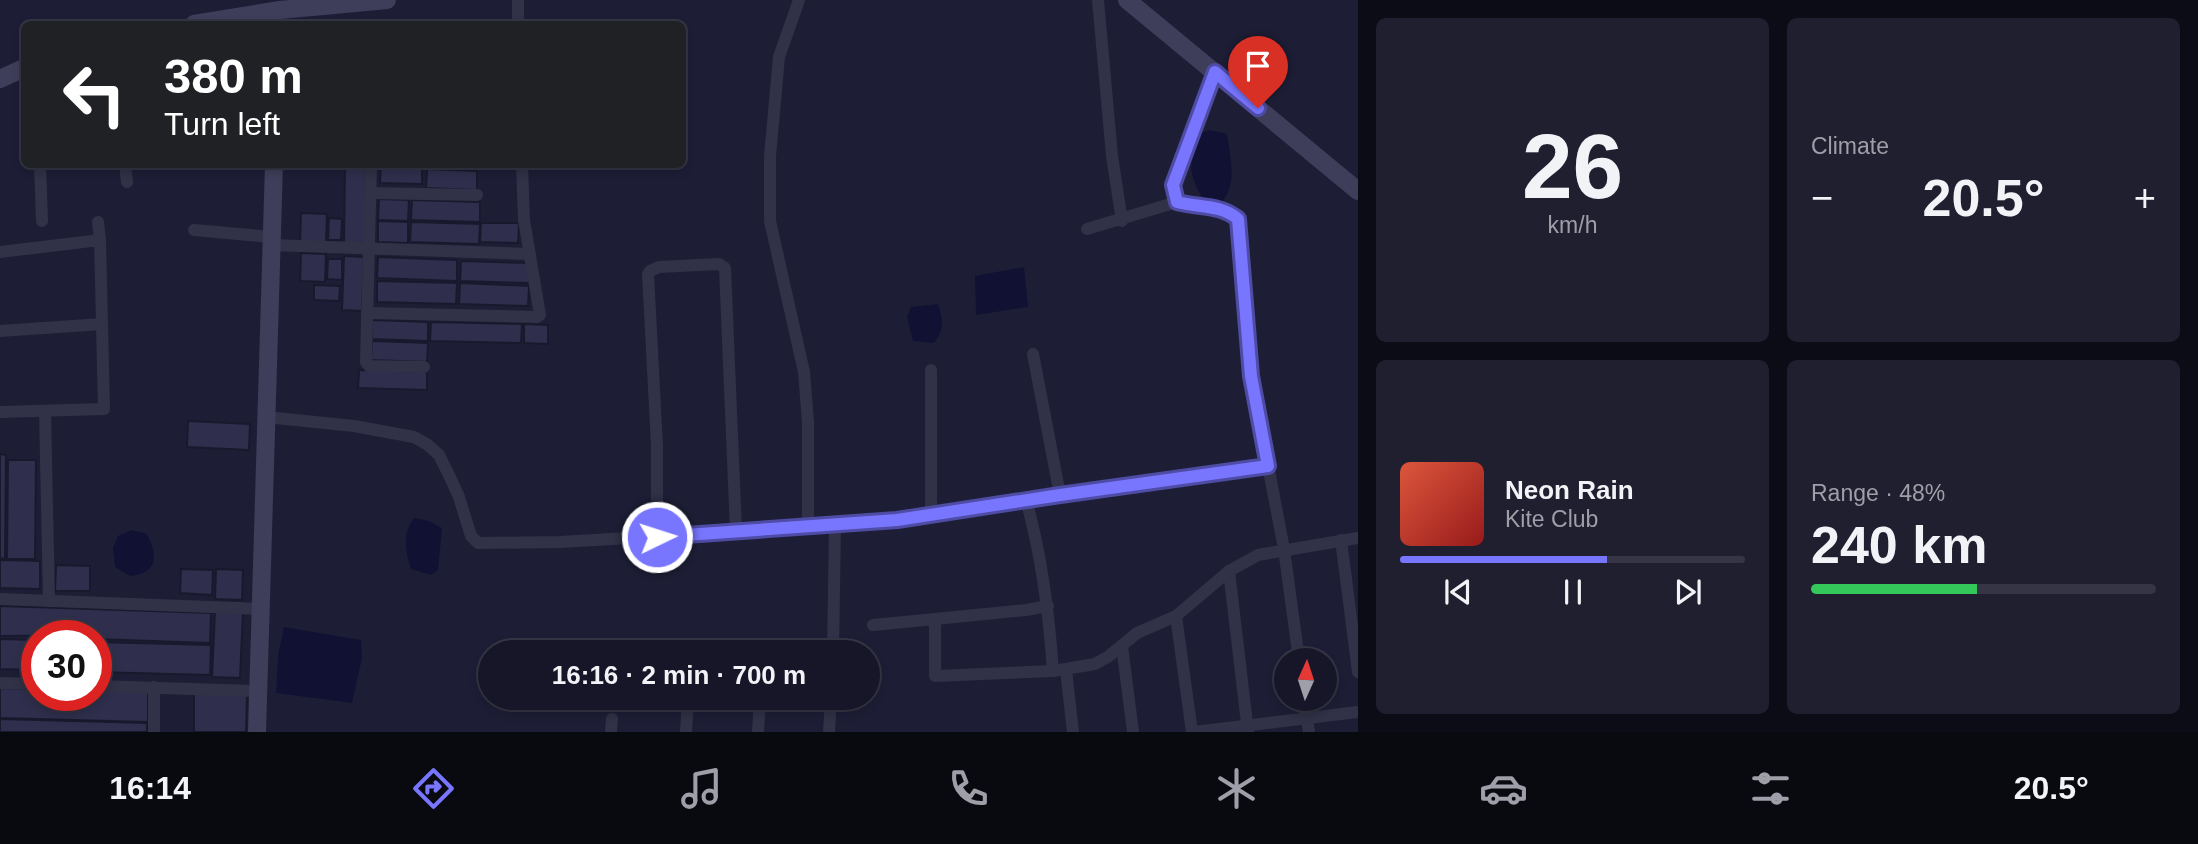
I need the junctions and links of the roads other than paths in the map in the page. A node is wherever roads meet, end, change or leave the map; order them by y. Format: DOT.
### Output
graph roads {
  1 [pos="387,0"];
  2 [pos="518,0"];
  3 [pos="799,0"];
  4 [pos="1098,0"];
  5 [pos="1127,0"];
  6 [pos="280,11"];
  7 [pos="214,21"];
  8 [pos="519,21"];
  9 [pos="21,69"];
  10 [pos="1215,72"];
  11 [pos="0,79"];
  12 [pos="40,168"];
  13 [pos="125,168"];
  14 [pos="274,168"];
  15 [pos="371,168"];
  16 [pos="522,168"];
  17 [pos="127,182"];
  18 [pos="1358,191"];
  19 [pos="370,193"];
  20 [pos="477,195"];
  21 [pos="1177,202"];
  22 [pos="1122,220"];
  23 [pos="42,221"];
  24 [pos="98,222"];
  25 [pos="1087,229"];
  26 [pos="194,230"];
  27 [pos="100,240"];
  28 [pos="271,241"];
  29 [pos="368,248"];
  30 [pos="0,252"];
  31 [pos="530,254"];
  32 [pos="367,313"];
  33 [pos="102,324"];
  34 [pos="0,331"];
  35 [pos="1033,354"];
  36 [pos="424,367"];
  37 [pos="931,370"];
  38 [pos="45,411"];
  39 [pos="0,412"];
  40 [pos="266,417"];
  41 [pos="1268,466"];
  42 [pos="1060,495"];
  43 [pos="1026,500"];
  44 [pos="932,515"];
  45 [pos="808,526"];
  46 [pos="835,526"];
  47 [pos="736,531"];
  48 [pos="657,537"];
  49 [pos="1358,538"];
  50 [pos="1342,540"];
  51 [pos="1284,549"];
  52 [pos="1229,571"];
  53 [pos="0,599"];
  54 [pos="49,601"];
  55 [pos="1048,606"];
  56 [pos="261,609"];
  57 [pos="1176,616"];
  58 [pos="935,619"];
  59 [pos="873,625"];
  60 [pos="833,640"];
  61 [pos="1122,646"];
  62 [pos="1297,648"];
  63 [pos="1059,671"];
  64 [pos="1358,672"];
  65 [pos="0,683"];
  66 [pos="21,684"];
  67 [pos="112,686"];
  68 [pos="155,687"];
  69 [pos="258,691"];
  70 [pos="687,710"];
  71 [pos="759,710"];
  72 [pos="831,710"];
  73 [pos="1306,711"];
  74 [pos="1358,712"];
  75 [pos="1307,718"];
  76 [pos="1248,729"];
  77 [pos="154,732"];
  78 [pos="257,732"];
  79 [pos="686,732"];
  80 [pos="758,732"];
  81 [pos="830,732"];
  82 [pos="1073,732"];
  83 [pos="1133,732"];
  84 [pos="1193,732"];
  85 [pos="1309,732"];
  1 -- 6 [label="street"];
  2 -- 8 [label="street"];
  3 -- 45 [label="street"];
  4 -- 22 [label="street"];
  5 -- 10 [label="street"];
  6 -- 7 [label="street"];
  9 -- 11 [label="street"];
  10 -- 18 [label="street"];
  10 -- 21 [label="street"];
  12 -- 23 [label="street"];
  13 -- 17 [label="street"];
  14 -- 28 [label="street"];
  15 -- 19 [label="street"];
  16 -- 31 [label="street"];
  19 -- 20 [label="street"];
  19 -- 29 [label="street"];
  21 -- 22 [label="street"];
  21 -- 41 [label="street"];
  22 -- 25 [label="street"];
  24 -- 27 [label="street"];
  26 -- 28 [label="street"];
  27 -- 30 [label="street"];
  27 -- 33 [label="street"];
  28 -- 29 [label="street"];
  28 -- 40 [label="street"];
  29 -- 31 [label="street"];
  29 -- 32 [label="street"];
  31 -- 32 [label="street"];
  32 -- 36 [label="street"];
  33 -- 34 [label="street"];
  33 -- 38 [label="street"];
  35 -- 42 [label="street"];
  37 -- 44 [label="street"];
  38 -- 39 [label="street"];
  38 -- 54 [label="street"];
  40 -- 48 [label="street"];
  40 -- 56 [label="street"];
  41 -- 42 [label="street"];
  41 -- 51 [label="street"];
  42 -- 43 [label="street"];
  43 -- 44 [label="street"];
  43 -- 55 [label="street"];
  44 -- 46 [label="street"];
  45 -- 46 [label="street"];
  45 -- 47 [label="street"];
  46 -- 60 [label="street"];
  47 -- 48 [label="street"];
  47 -- 48 [label="street"];
  49 -- 50 [label="street"];
  50 -- 51 [label="street"];
  50 -- 64 [label="street"];
  51 -- 52 [label="street"];
  51 -- 62 [label="street"];
  52 -- 57 [label="street"];
  52 -- 76 [label="street"];
  53 -- 54 [label="street"];
  54 -- 56 [label="street"];
  55 -- 58 [label="street"];
  55 -- 63 [label="street"];
  56 -- 69 [label="street"];
  57 -- 61 [label="street"];
  57 -- 84 [label="street"];
  58 -- 59 [label="street"];
  58 -- 63 [label="street"];
  61 -- 63 [label="street"];
  61 -- 83 [label="street"];
  63 -- 82 [label="street"];
  65 -- 66 [label="street"];
  67 -- 68 [label="street"];
  68 -- 69 [label="street"];
  68 -- 77 [label="street"];
  69 -- 78 [label="street"];
  70 -- 79 [label="street"];
  71 -- 80 [label="street"];
  72 -- 81 [label="street"];
  73 -- 75 [label="street"];
  74 -- 75 [label="street"];
  75 -- 76 [label="street"];
  75 -- 85 [label="street"];
  76 -- 84 [label="street"];
}
